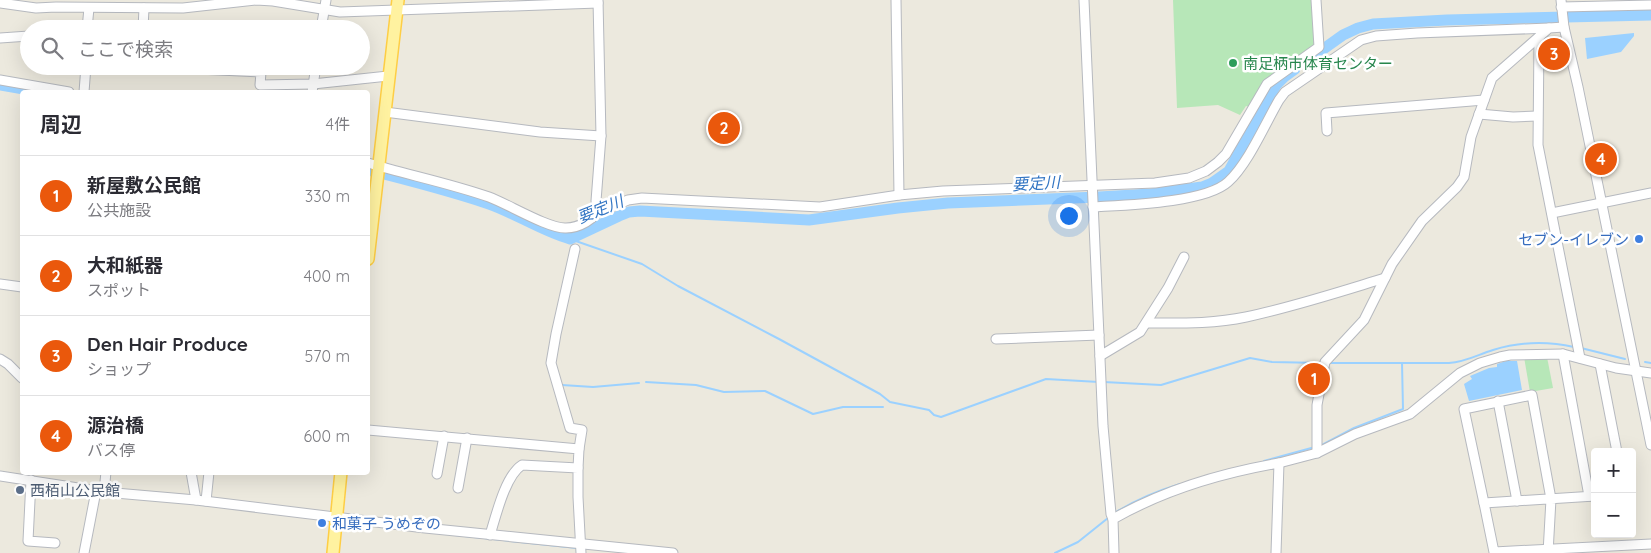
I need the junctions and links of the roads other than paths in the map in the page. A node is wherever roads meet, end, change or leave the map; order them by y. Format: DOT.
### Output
graph roads {
  1 [pos="326,0"];
  2 [pos="896,0"];
  3 [pos="1084,0"];
  4 [pos="1316,0"];
  5 [pos="598,2"];
  6 [pos="0,3"];
  7 [pos="1561,3"];
  8 [pos="122,4"];
  9 [pos="1651,5"];
  10 [pos="398,6"];
  11 [pos="89,8"];
  12 [pos="144,8"];
  13 [pos="324,10"];
  14 [pos="88,20"];
  15 [pos="143,20"];
  16 [pos="322,20"];
  17 [pos="1549,28"];
  18 [pos="1564,28"];
  19 [pos="20,37"];
  20 [pos="1539,37"];
  21 [pos="0,38"];
  22 [pos="85,75"];
  23 [pos="261,75"];
  24 [pos="314,75"];
  25 [pos="388,76"];
  26 [pos="0,80"];
  27 [pos="312,88"];
  28 [pos="58,90"];
  29 [pos="84,90"];
  30 [pos="1484,100"];
  31 [pos="385,112"];
  32 [pos="1479,114"];
  33 [pos="1537,116"];
  34 [pos="1327,131"];
  35 [pos="601,136"];
  36 [pos="373,165"];
  37 [pos="1092,188"];
  38 [pos="899,195"];
  39 [pos="1650,196"];
  40 [pos="1602,203"];
  41 [pos="1093,206"];
  42 [pos="600,208"];
  43 [pos="1552,213"];
  44 [pos="370,240"];
  45 [pos="575,249"];
  46 [pos="1184,257"];
  47 [pos="1385,278"];
  48 [pos="0,284"];
  49 [pos="20,287"];
  50 [pos="1147,323"];
  51 [pos="1099,335"];
  52 [pos="996,339"];
  53 [pos="1579,352"];
  54 [pos="1562,354"];
  55 [pos="1100,356"];
  56 [pos="1,361"];
  57 [pos="1600,364"];
  58 [pos="1636,371"];
  59 [pos="1651,373"];
  60 [pos="20,376"];
  61 [pos="1498,401"];
  62 [pos="370,430"];
  63 [pos="444,436"];
  64 [pos="468,438"];
  65 [pos="1651,445"];
  66 [pos="1616,448"];
  67 [pos="579,449"];
  68 [pos="1317,453"];
  69 [pos="1280,463"];
  70 [pos="578,468"];
  71 [pos="437,474"];
  72 [pos="105,475"];
  73 [pos="192,475"];
  74 [pos="208,475"];
  75 [pos="341,475"];
  76 [pos="0,476"];
  77 [pos="31,480"];
  78 [pos="458,488"];
  79 [pos="100,491"];
  80 [pos="1591,493"];
  81 [pos="1591,496"];
  82 [pos="1551,498"];
  83 [pos="201,500"];
  84 [pos="1517,500"];
  85 [pos="1484,503"];
  86 [pos="1112,517"];
  87 [pos="336,518"];
  88 [pos="490,535"];
  89 [pos="56,543"];
  90 [pos="1651,544"];
  91 [pos="581,548"];
  92 [pos="1548,551"];
  93 [pos="1494,552"];
  94 [pos="84,553"];
  95 [pos="333,553"];
  96 [pos="673,553"];
  97 [pos="1114,553"];
  98 [pos="1276,553"];
  1 -- 13 [label="street"];
  2 -- 38 [label="street"];
  3 -- 37 [label="street"];
  4 -- 37 [label="street"];
  5 -- 10 [label="street"];
  5 -- 35 [label="street"];
  6 -- 11 [label="street"];
  7 -- 9 [label="street"];
  7 -- 18 [label="street"];
  8 -- 11 [label="street"];
  8 -- 12 [label="street"];
  10 -- 13 [label="street"];
  10 -- 25 [label="main road"];
  11 -- 14 [label="street"];
  12 -- 13 [label="street"];
  12 -- 15 [label="street"];
  13 -- 16 [label="street"];
  17 -- 18 [label="street"];
  17 -- 20 [label="street"];
  17 -- 41 [label="street"];
  18 -- 40 [label="street"];
  19 -- 21 [label="street"];
  20 -- 30 [label="street"];
  20 -- 33 [label="street"];
  22 -- 29 [label="street"];
  23 -- 27 [label="street"];
  24 -- 27 [label="street"];
  25 -- 27 [label="street"];
  25 -- 31 [label="main road"];
  26 -- 28 [label="street"];
  30 -- 32 [label="street"];
  30 -- 34 [label="street"];
  31 -- 35 [label="street"];
  31 -- 36 [label="main road"];
  32 -- 33 [label="street"];
  32 -- 47 [label="street"];
  33 -- 43 [label="street"];
  35 -- 42 [label="street"];
  36 -- 42 [label="street"];
  36 -- 44 [label="main road"];
  37 -- 38 [label="street"];
  37 -- 41 [label="street"];
  38 -- 42 [label="street"];
  39 -- 40 [label="street"];
  40 -- 43 [label="street"];
  40 -- 58 [label="street"];
  41 -- 51 [label="street"];
  43 -- 53 [label="street"];
  45 -- 67 [label="street"];
  46 -- 50 [label="street"];
  47 -- 50 [label="street"];
  47 -- 68 [label="street"];
  48 -- 49 [label="street"];
  50 -- 55 [label="street"];
  51 -- 52 [label="street"];
  51 -- 55 [label="street"];
  53 -- 54 [label="street"];
  53 -- 57 [label="street"];
  54 -- 68 [label="street"];
  54 -- 80 [label="street"];
  55 -- 86 [label="street"];
  56 -- 60 [label="street"];
  57 -- 58 [label="street"];
  57 -- 66 [label="street"];
  58 -- 59 [label="street"];
  58 -- 65 [label="street"];
  61 -- 82 [label="street"];
  61 -- 84 [label="street"];
  61 -- 85 [label="street"];
  62 -- 63 [label="street"];
  63 -- 64 [label="street"];
  63 -- 71 [label="street"];
  64 -- 67 [label="street"];
  64 -- 78 [label="street"];
  67 -- 70 [label="street"];
  68 -- 69 [label="street"];
  69 -- 86 [label="street"];
  69 -- 98 [label="street"];
  70 -- 88 [label="street"];
  70 -- 91 [label="street"];
  72 -- 79 [label="street"];
  73 -- 83 [label="street"];
  74 -- 83 [label="street"];
  75 -- 87 [label="main road"];
  76 -- 77 [label="street"];
  77 -- 79 [label="street"];
  77 -- 89 [label="street"];
  79 -- 83 [label="street"];
  79 -- 94 [label="street"];
  81 -- 82 [label="street"];
  82 -- 84 [label="street"];
  82 -- 92 [label="street"];
  83 -- 87 [label="street"];
  84 -- 85 [label="street"];
  85 -- 93 [label="street"];
  86 -- 97 [label="street"];
  87 -- 88 [label="street"];
  87 -- 95 [label="main road"];
  88 -- 91 [label="street"];
  90 -- 92 [label="street"];
  91 -- 96 [label="street"];
  92 -- 93 [label="street"];
}
